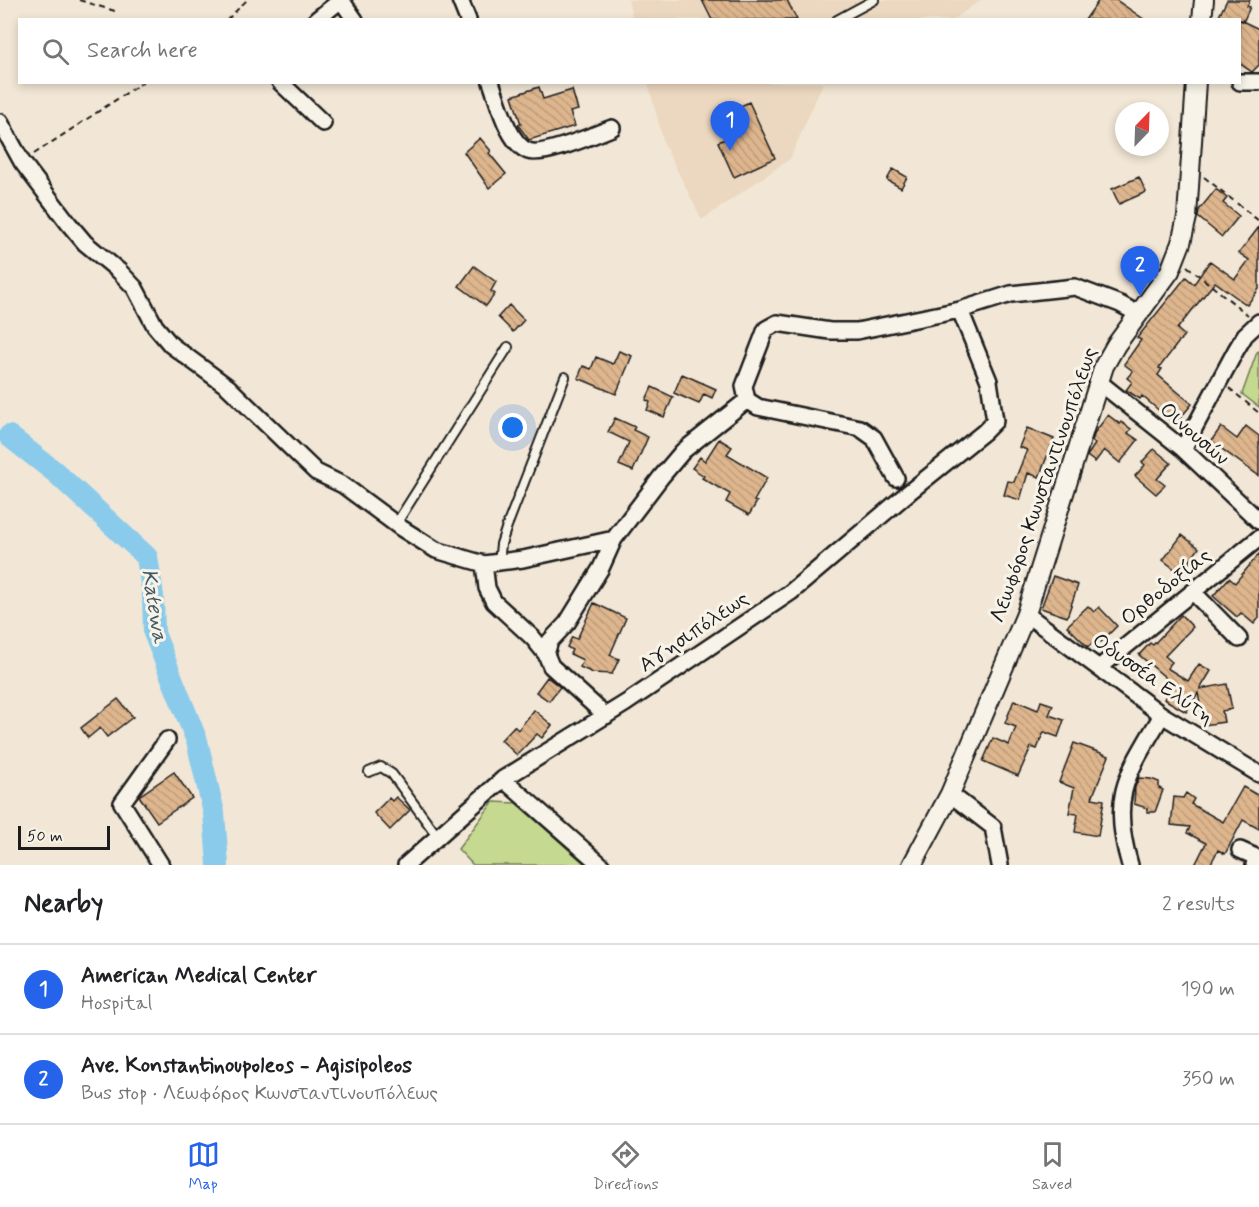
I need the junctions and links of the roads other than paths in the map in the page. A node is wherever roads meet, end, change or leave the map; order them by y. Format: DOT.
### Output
graph roads {
  1 [pos="460,0"];
  2 [pos="874,0"];
  3 [pos="1204,0"];
  4 [pos="318,18"];
  5 [pos="354,18"];
  6 [pos="467,18"];
  7 [pos="841,18"];
  8 [pos="1202,18"];
  9 [pos="1241,82"];
  10 [pos="1259,82"];
  11 [pos="282,84"];
  12 [pos="492,84"];
  13 [pos="1196,84"];
  14 [pos="0,122"];
  15 [pos="323,123"];
  16 [pos="612,128"];
  17 [pos="960,310"];
  18 [pos="1138,314"];
  19 [pos="1258,322"];
  20 [pos="507,347"];
  21 [pos="565,377"];
  22 [pos="1100,382"];
  23 [pos="747,400"];
  24 [pos="1183,449"];
  25 [pos="897,478"];
  26 [pos="1259,521"];
  27 [pos="396,524"];
  28 [pos="1259,538"];
  29 [pos="614,539"];
  30 [pos="491,563"];
  31 [pos="1193,592"];
  32 [pos="1026,614"];
  33 [pos="1239,639"];
  34 [pos="546,654"];
  35 [pos="1099,668"];
  36 [pos="1162,715"];
  37 [pos="606,716"];
  38 [pos="167,740"];
  39 [pos="369,772"];
  40 [pos="1259,774"];
  41 [pos="503,779"];
  42 [pos="950,794"];
  43 [pos="438,837"];
  44 [pos="1240,850"];
  45 [pos="161,865"];
  46 [pos="406,865"];
  47 [pos="601,865"];
  48 [pos="912,865"];
  49 [pos="1000,865"];
  50 [pos="1130,865"];
  51 [pos="1254,865"];
  1 -- 6 [label="street"];
  2 -- 7 [label="lane"];
  3 -- 8 [label="street"];
  4 -- 5 [label="street"];
  9 -- 10 [label="street"];
  11 -- 15 [label="street"];
  12 -- 16 [label="street"];
  13 -- 18 [label="street, Λεωφόρος Κωνσταντινουπόλεως"];
  14 -- 27 [label="street"];
  17 -- 18 [label="street"];
  17 -- 23 [label="street"];
  17 -- 37 [label="street, Αγησιπόλεως"];
  18 -- 22 [label="street, Λεωφόρος Κωνσταντινουπόλεως"];
  19 -- 24 [label="street"];
  20 -- 27 [label="lane"];
  21 -- 30 [label="lane"];
  22 -- 24 [label="street, Οινουσών"];
  22 -- 32 [label="street, Λεωφόρος Κωνσταντινουπόλεως"];
  23 -- 25 [label="street"];
  23 -- 29 [label="street"];
  24 -- 26 [label="street, Οινουσών"];
  27 -- 30 [label="street"];
  28 -- 31 [label="street, Ορθοδοξίας"];
  29 -- 30 [label="street"];
  29 -- 34 [label="street"];
  30 -- 34 [label="street"];
  31 -- 33 [label="street"];
  31 -- 35 [label="street, Ορθοδοξίας"];
  32 -- 35 [label="street, Οδυσσέα Ελύτη"];
  32 -- 42 [label="street, Λεωφόρος Κωνσταντινουπόλεως"];
  34 -- 37 [label="street"];
  35 -- 36 [label="street, Οδυσσέα Ελύτη"];
  36 -- 40 [label="street, Οδυσσέα Ελύτη"];
  36 -- 50 [label="street"];
  37 -- 41 [label="street, Αγησιπόλεως"];
  38 -- 45 [label="street"];
  39 -- 43 [label="lane"];
  41 -- 43 [label="street, Αγησιπόλεως"];
  41 -- 47 [label="street"];
  42 -- 48 [label="street, Λεωφόρος Κωνσταντινουπόλεως"];
  42 -- 49 [label="street"];
  43 -- 46 [label="street, Αγησιπόλεως"];
  44 -- 51 [label="street"];
}
